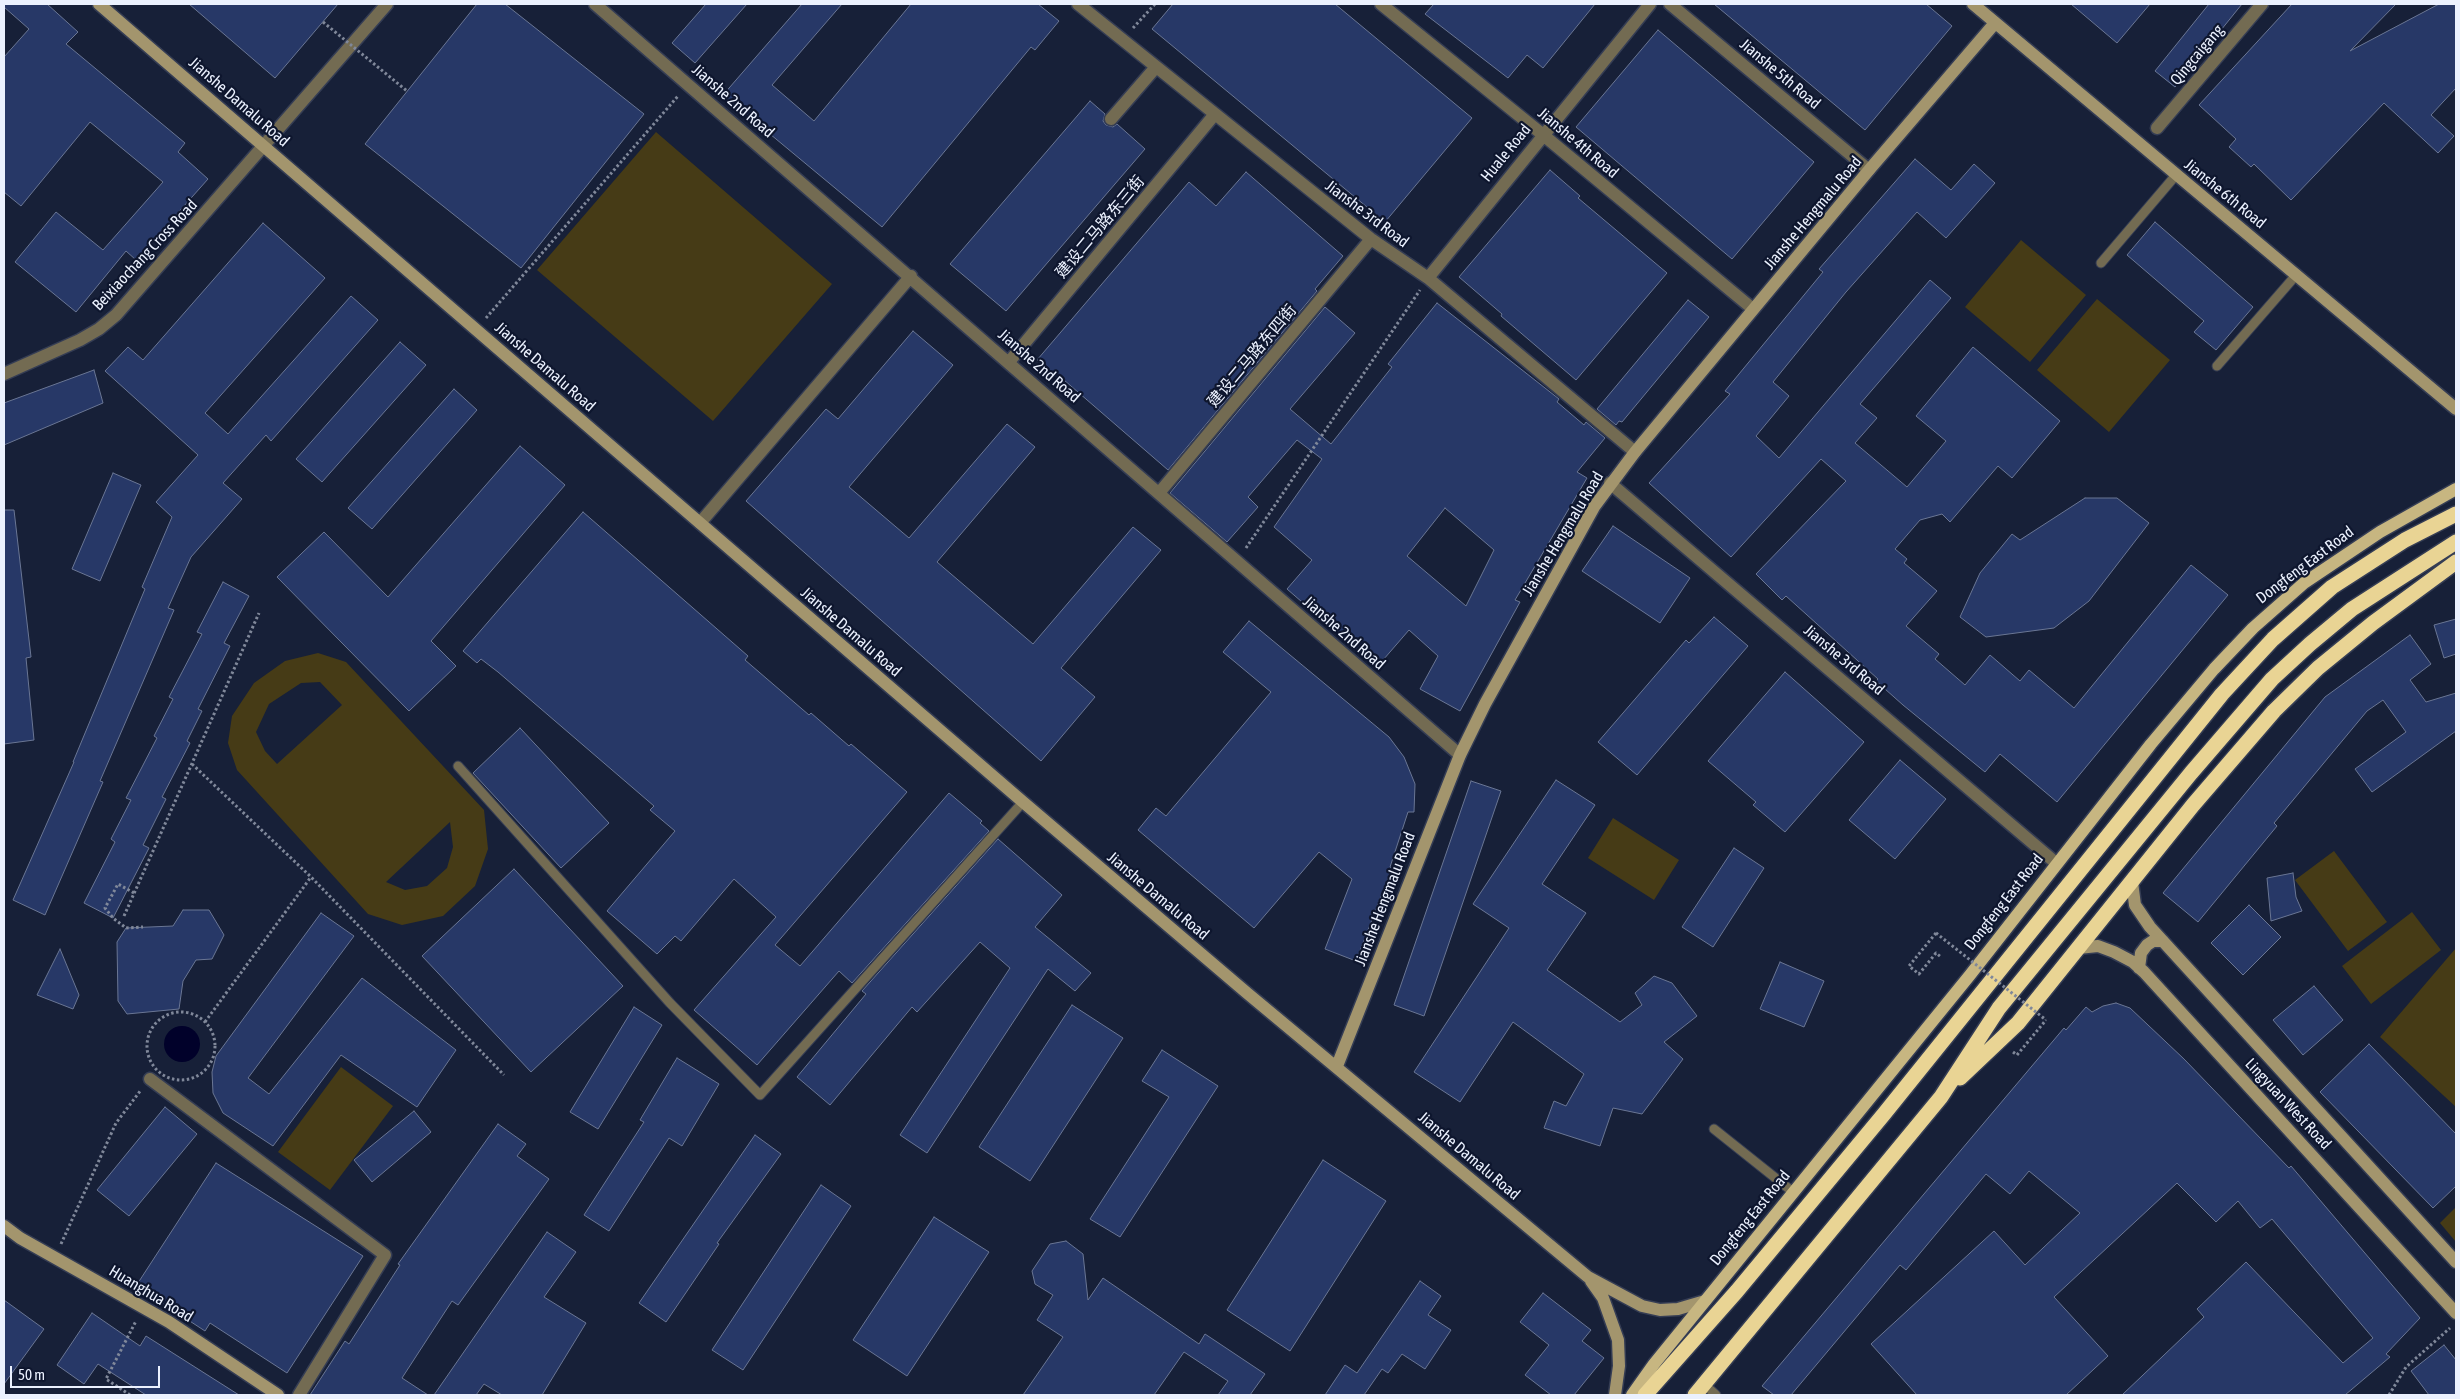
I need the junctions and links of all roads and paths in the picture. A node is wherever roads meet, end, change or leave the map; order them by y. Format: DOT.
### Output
graph roads {
  1 [pos="100,4"];
  2 [pos="387,4"];
  3 [pos="595,4"];
  4 [pos="1078,4"];
  5 [pos="1154,4"];
  6 [pos="1381,4"];
  7 [pos="1650,4"];
  8 [pos="1670,4"];
  9 [pos="1973,4"];
  10 [pos="2262,4"];
  11 [pos="323,22"];
  12 [pos="1995,23"];
  13 [pos="1123,40"];
  14 [pos="1156,67"];
  15 [pos="688,84"];
  16 [pos="407,92"];
  17 [pos="1215,114"];
  18 [pos="1111,119"];
  19 [pos="2156,128"];
  20 [pos="1542,134"];
  21 [pos="265,146"];
  22 [pos="1869,170"];
  23 [pos="2176,175"];
  24 [pos="1371,239"];
  25 [pos="2101,263"];
  26 [pos="2297,274"];
  27 [pos="911,276"];
  28 [pos="1428,278"];
  29 [pos="1753,309"];
  30 [pos="476,330"];
  31 [pos="1010,362"];
  32 [pos="2217,366"];
  33 [pos="4,374"];
  34 [pos="2456,409"];
  35 [pos="1635,452"];
  36 [pos="1610,483"];
  37 [pos="2456,489"];
  38 [pos="1159,493"];
  39 [pos="2456,514"];
  40 [pos="700,522"];
  41 [pos="2456,542"];
  42 [pos="1238,561"];
  43 [pos="2456,562"];
  44 [pos="259,613"];
  45 [pos="1460,755"];
  46 [pos="192,764"];
  47 [pos="458,766"];
  48 [pos="1023,802"];
  49 [pos="2056,863"];
  50 [pos="311,877"];
  51 [pos="2132,882"];
  52 [pos="134,893"];
  53 [pos="124,916"];
  54 [pos="143,927"];
  55 [pos="2163,941"];
  56 [pos="2078,948"];
  57 [pos="1941,957"];
  58 [pos="2139,968"];
  59 [pos="2046,1020"];
  60 [pos="205,1022"];
  61 [pos="1337,1066"];
  62 [pos="153,1074"];
  63 [pos="504,1075"];
  64 [pos="1941,1097"];
  65 [pos="1714,1129"];
  66 [pos="1793,1192"];
  67 [pos="4,1226"];
  68 [pos="54,1257"];
  69 [pos="2456,1262"];
  70 [pos="1588,1277"];
  71 [pos="1705,1301"];
  72 [pos="143,1307"];
  73 [pos="2456,1313"];
  74 [pos="2456,1322"];
  75 [pos="1699,1390"];
  76 [pos="130,1395"];
  77 [pos="278,1395"];
  78 [pos="299,1395"];
  79 [pos="1615,1395"];
  80 [pos="1632,1395"];
  81 [pos="1645,1395"];
  82 [pos="1716,1395"];
  83 [pos="2389,1395"];
  1 -- 21 [label="street, Jianshe Damalu Road"];
  2 -- 21 [label="street, Beixiaochang Cross Road"];
  3 -- 15 [label="street, Jianshe 2nd Road"];
  4 -- 13 [label="street, Jianshe 3rd Road"];
  5 -- 13 [label="path"];
  6 -- 20 [label="street, Jianshe 4th Road"];
  7 -- 20 [label="street, Huale Road"];
  8 -- 22 [label="street, Jianshe 5th Road"];
  9 -- 12 [label="street, Jianshe 6th Road"];
  10 -- 19 [label="street, Qingcaigang"];
  11 -- 16 [label="path, bridge"];
  12 -- 22 [label="street, Jianshe Hengmalu Road"];
  12 -- 23 [label="street, Jianshe 6th Road"];
  13 -- 14 [label="street, Jianshe 3rd Road"];
  14 -- 17 [label="street, Jianshe 3rd Road"];
  14 -- 18 [label="street"];
  15 -- 27 [label="street, Jianshe 2nd Road"];
  15 -- 30 [label="path"];
  17 -- 24 [label="street, Jianshe 3rd Road"];
  17 -- 31 [label="street, 建设二马路东三街"];
  20 -- 28 [label="street, Huale Road"];
  20 -- 29 [label="street, Jianshe 4th Road"];
  21 -- 30 [label="street, Jianshe Damalu Road"];
  21 -- 33 [label="street, Beixiaochang Cross Road"];
  22 -- 29 [label="street, Jianshe Hengmalu Road"];
  23 -- 25 [label="lane"];
  23 -- 26 [label="street, Jianshe 6th Road"];
  24 -- 28 [label="street, Jianshe 3rd Road"];
  24 -- 38 [label="street, 建设二马路东四街"];
  26 -- 32 [label="lane"];
  26 -- 34 [label="street, Jianshe 6th Road"];
  27 -- 31 [label="street, Jianshe 2nd Road"];
  27 -- 40 [label="street"];
  28 -- 35 [label="street, Jianshe 3rd Road"];
  28 -- 42 [label="path"];
  29 -- 35 [label="street, Jianshe Hengmalu Road"];
  30 -- 40 [label="street, Jianshe Damalu Road"];
  31 -- 38 [label="street, Jianshe 2nd Road"];
  35 -- 36 [label="street, Jianshe Hengmalu Road"];
  36 -- 45 [label="street, Jianshe Hengmalu Road"];
  36 -- 49 [label="street, Jianshe 3rd Road"];
  37 -- 49 [label="main road, Dongfeng East Road"];
  38 -- 42 [label="street, Jianshe 2nd Road"];
  39 -- 81 [label="highway"];
  40 -- 48 [label="street, Jianshe Damalu Road"];
  41 -- 64 [label="highway"];
  42 -- 45 [label="street, Jianshe 2nd Road"];
  43 -- 51 [label="highway"];
  44 -- 46 [label="path"];
  45 -- 61 [label="street, Jianshe Hengmalu Road"];
  46 -- 50 [label="path"];
  46 -- 52 [label="path"];
  47 -- 48 [label="lane"];
  48 -- 61 [label="street, Jianshe Damalu Road"];
  49 -- 66 [label="main road, Dongfeng East Road"];
  50 -- 60 [label="path"];
  50 -- 63 [label="path"];
  51 -- 55 [label="street, Lingyuan West Road"];
  51 -- 56 [label="highway"];
  52 -- 53 [label="path"];
  52 -- 54 [label="path"];
  55 -- 58 [label="street"];
  55 -- 69 [label="street, Lingyuan West Road"];
  56 -- 58 [label="street, Lingyuan West Road"];
  56 -- 64 [label="highway"];
  57 -- 59 [label="path, bridge"];
  58 -- 73 [label="street, Lingyuan West Road"];
  60 -- 62 [label="path"];
  60 -- 62 [label="path"];
  61 -- 70 [label="street, Jianshe Damalu Road"];
  62 -- 68 [label="path"];
  62 -- 78 [label="street"];
  64 -- 75 [label="highway"];
  65 -- 66 [label="lane"];
  66 -- 71 [label="main road, Dongfeng East Road"];
  67 -- 68 [label="street, Huanghua Road"];
  68 -- 72 [label="street, Huanghua Road"];
  70 -- 71 [label="street"];
  70 -- 79 [label="street"];
  71 -- 80 [label="main road, Dongfeng East Road"];
  72 -- 76 [label="path"];
  72 -- 77 [label="street, Huanghua Road"];
  74 -- 83 [label="path"];
  75 -- 82 [label="lane"];
}
